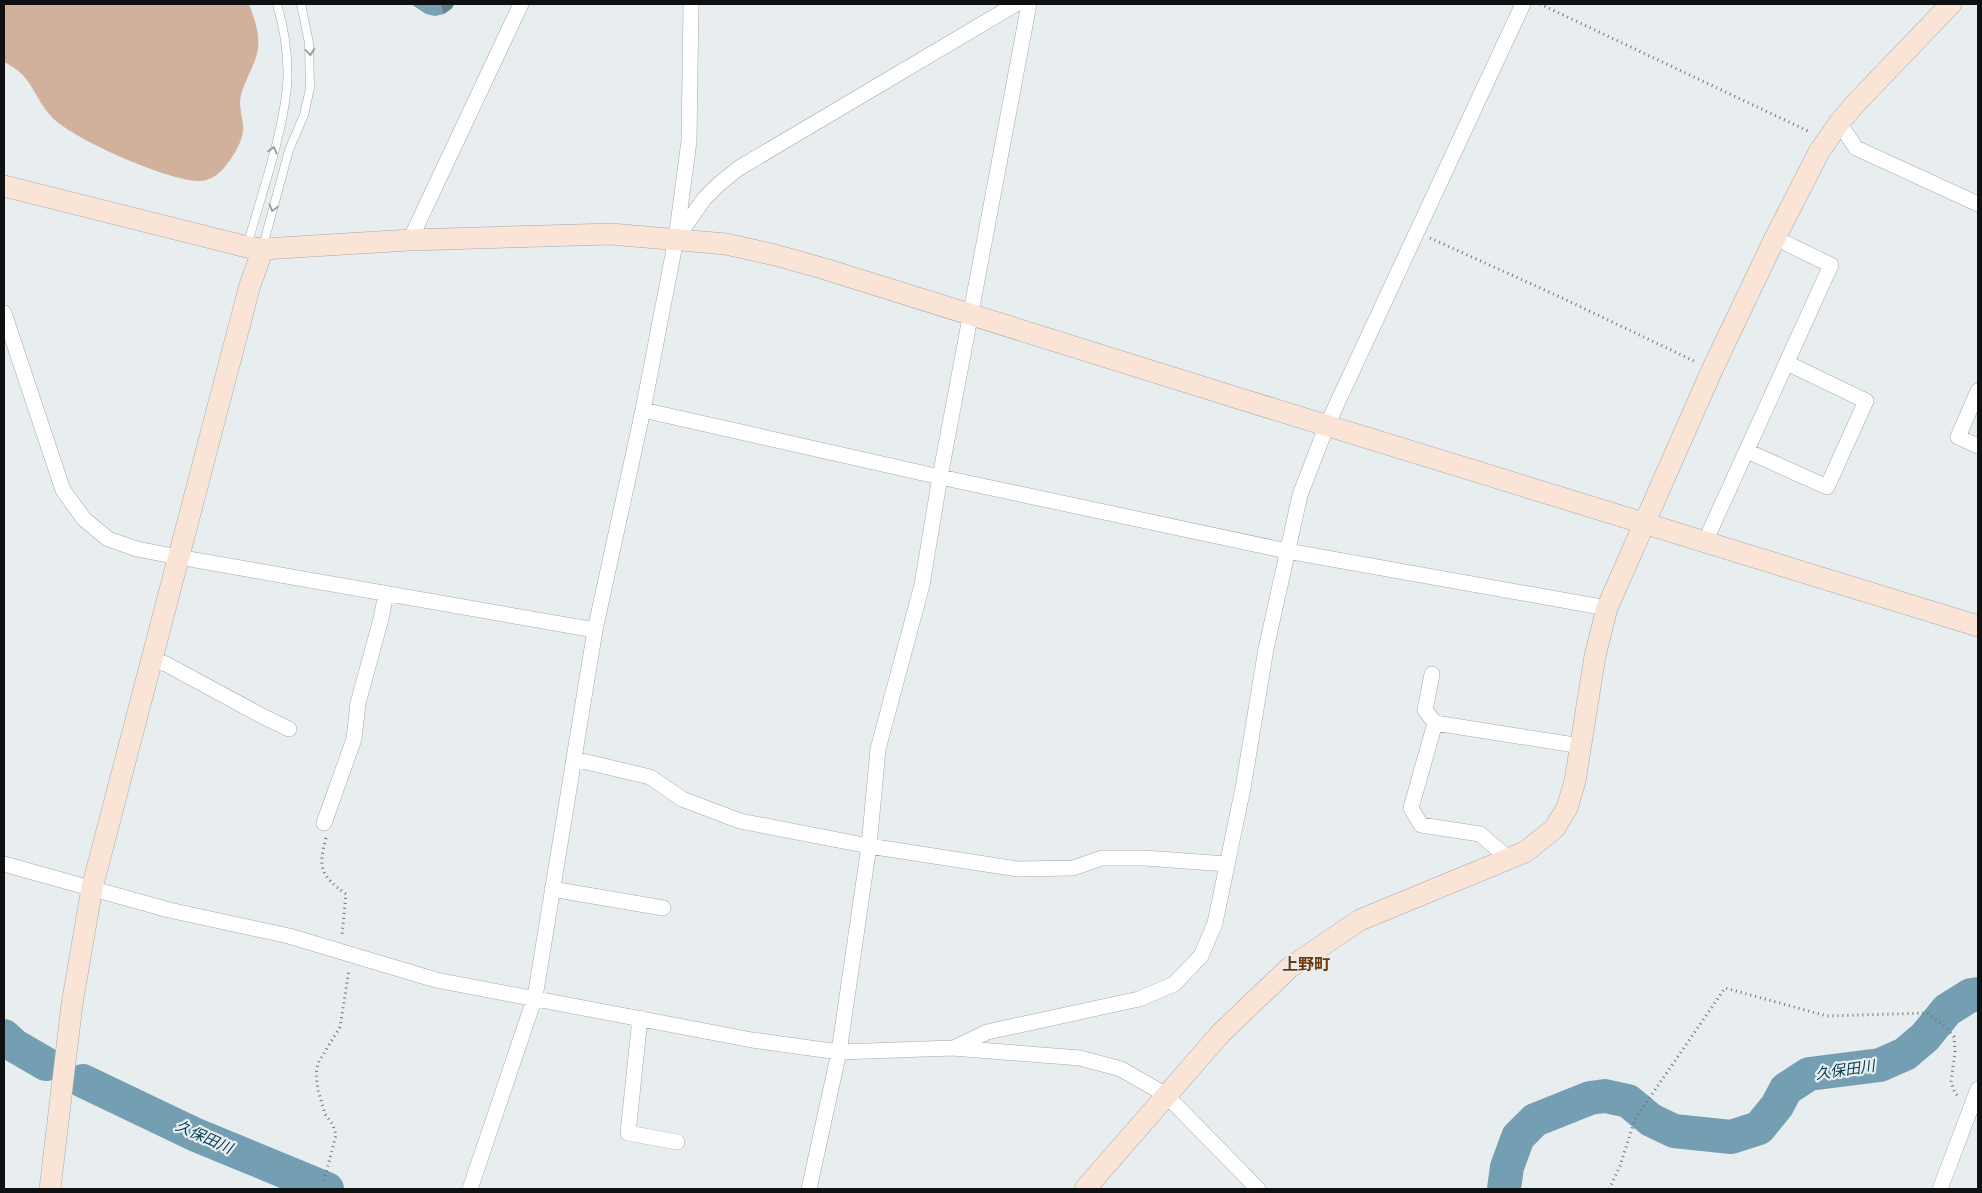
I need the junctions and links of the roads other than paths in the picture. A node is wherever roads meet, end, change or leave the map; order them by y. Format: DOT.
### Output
graph roads {
  1 [pos="277,4"];
  2 [pos="301,4"];
  3 [pos="522,4"];
  4 [pos="691,4"];
  5 [pos="1016,4"];
  6 [pos="1030,4"];
  7 [pos="1523,4"];
  8 [pos="1951,4"];
  9 [pos="1835,129"];
  10 [pos="4,186"];
  11 [pos="1977,201"];
  12 [pos="1775,238"];
  13 [pos="676,239"];
  14 [pos="410,240"];
  15 [pos="255,248"];
  16 [pos="4,313"];
  17 [pos="972,315"];
  18 [pos="1787,362"];
  19 [pos="1978,392"];
  20 [pos="643,410"];
  21 [pos="1327,425"];
  22 [pos="1978,446"];
  23 [pos="1747,451"];
  24 [pos="940,477"];
  25 [pos="1642,525"];
  26 [pos="1704,544"];
  27 [pos="1287,551"];
  28 [pos="178,557"];
  29 [pos="386,593"];
  30 [pos="1607,608"];
  31 [pos="1978,626"];
  32 [pos="595,630"];
  33 [pos="151,660"];
  34 [pos="1432,674"];
  35 [pos="1435,723"];
  36 [pos="290,728"];
  37 [pos="1581,746"];
  38 [pos="574,759"];
  39 [pos="324,823"];
  40 [pos="869,846"];
  41 [pos="1509,858"];
  42 [pos="4,864"];
  43 [pos="1227,864"];
  44 [pos="92,888"];
  45 [pos="552,889"];
  46 [pos="663,908"];
  47 [pos="534,997"];
  48 [pos="640,1018"];
  49 [pos="953,1048"];
  50 [pos="839,1052"];
  51 [pos="1166,1095"];
  52 [pos="1976,1096"];
  53 [pos="677,1142"];
  54 [pos="50,1189"];
  55 [pos="470,1189"];
  56 [pos="809,1189"];
  57 [pos="1085,1189"];
  58 [pos="1258,1189"];
  59 [pos="1940,1189"];
  15 -- 1 [label="lane, one-way"];
  2 -- 15 [label="lane, one-way"];
  3 -- 14 [label="street"];
  4 -- 13 [label="street"];
  5 -- 13 [label="street"];
  6 -- 17 [label="street"];
  7 -- 21 [label="street"];
  8 -- 9 [label="street"];
  9 -- 11 [label="street"];
  9 -- 12 [label="street"];
  10 -- 15 [label="street"];
  12 -- 18 [label="street"];
  12 -- 25 [label="street"];
  13 -- 14 [label="street"];
  13 -- 17 [label="street"];
  13 -- 20 [label="street"];
  14 -- 15 [label="street"];
  15 -- 28 [label="street"];
  16 -- 28 [label="street"];
  17 -- 21 [label="street"];
  17 -- 24 [label="street"];
  18 -- 23 [label="street"];
  18 -- 23 [label="street"];
  19 -- 22 [label="street"];
  20 -- 24 [label="street"];
  20 -- 32 [label="street"];
  21 -- 25 [label="street"];
  21 -- 27 [label="street"];
  23 -- 26 [label="street"];
  24 -- 27 [label="street"];
  24 -- 40 [label="street"];
  25 -- 26 [label="street"];
  25 -- 30 [label="street"];
  26 -- 31 [label="street"];
  27 -- 30 [label="street"];
  27 -- 43 [label="street"];
  28 -- 29 [label="street"];
  28 -- 33 [label="street"];
  29 -- 32 [label="street"];
  29 -- 39 [label="street"];
  30 -- 37 [label="street"];
  32 -- 38 [label="street"];
  33 -- 36 [label="street"];
  33 -- 44 [label="street"];
  34 -- 35 [label="street"];
  35 -- 37 [label="street"];
  35 -- 41 [label="street"];
  37 -- 41 [label="street"];
  38 -- 40 [label="street"];
  38 -- 45 [label="street"];
  40 -- 43 [label="street"];
  40 -- 50 [label="street"];
  41 -- 51 [label="street"];
  42 -- 44 [label="street"];
  43 -- 49 [label="street"];
  44 -- 47 [label="street"];
  44 -- 54 [label="street"];
  45 -- 46 [label="street"];
  45 -- 47 [label="street"];
  47 -- 48 [label="street"];
  47 -- 55 [label="street"];
  48 -- 50 [label="street"];
  48 -- 53 [label="street"];
  49 -- 50 [label="street"];
  49 -- 51 [label="street"];
  50 -- 56 [label="street"];
  51 -- 57 [label="street"];
  51 -- 58 [label="street"];
  52 -- 59 [label="street"];
}
